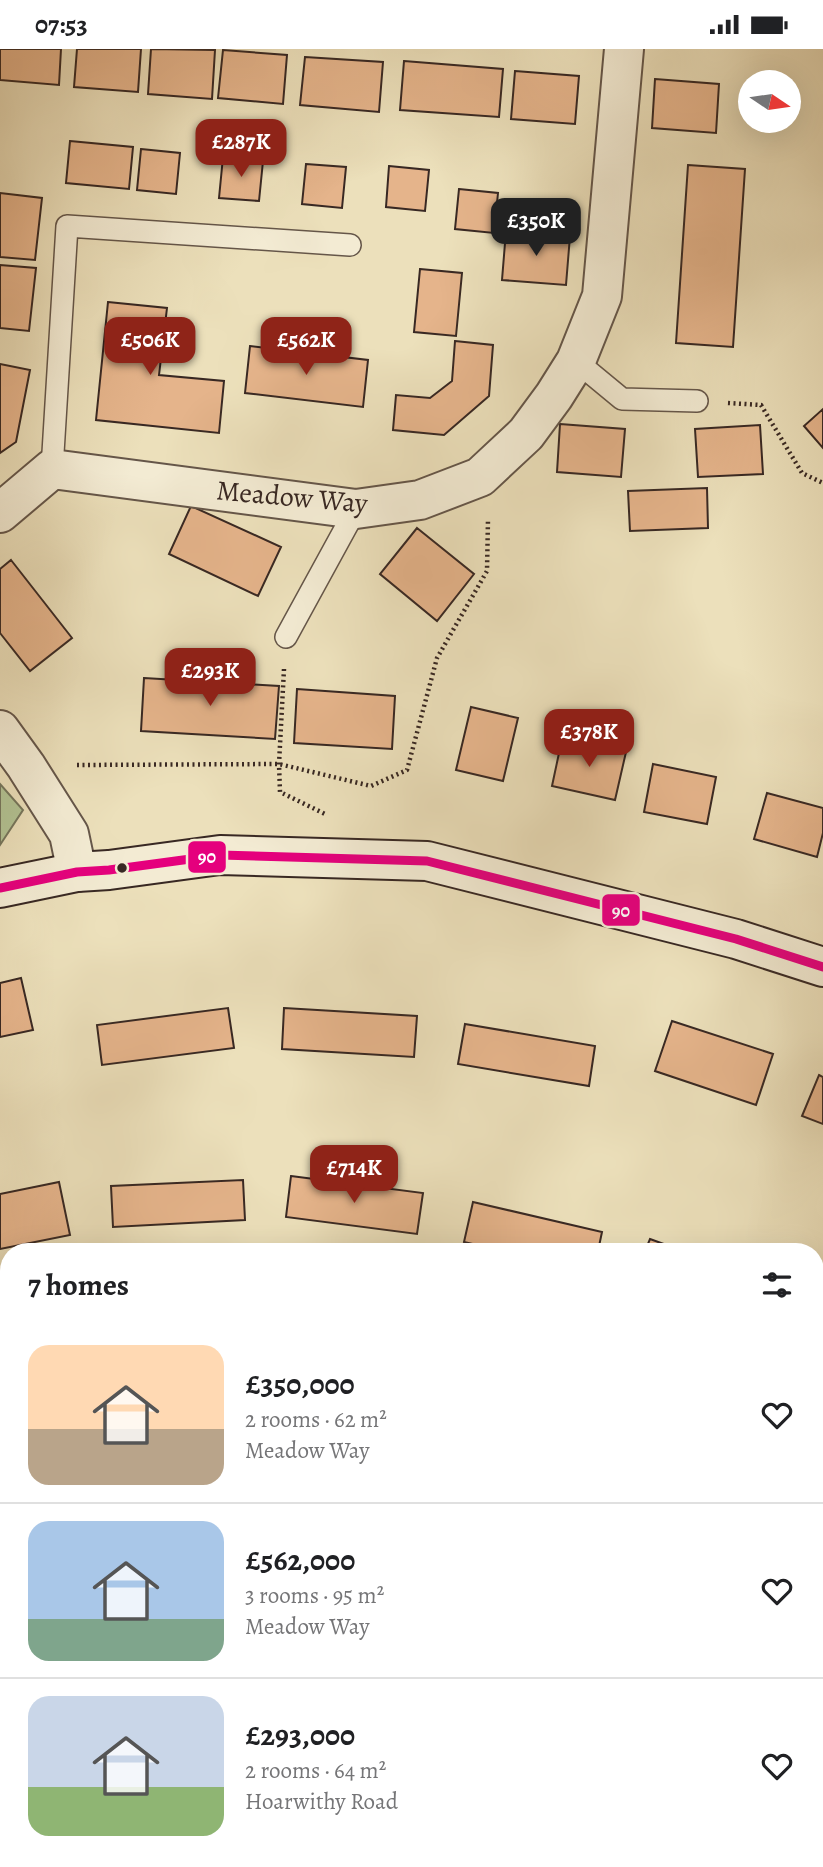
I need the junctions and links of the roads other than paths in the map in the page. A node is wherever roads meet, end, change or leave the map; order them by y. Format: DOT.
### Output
graph roads {
  1 [pos="624,49"];
  2 [pos="349,245"];
  3 [pos="576,361"];
  4 [pos="696,401"];
  5 [pos="52,469"];
  6 [pos="356,509"];
  7 [pos="0,513"];
  8 [pos="286,638"];
  9 [pos="0,730"];
  10 [pos="77,872"];
  11 [pos="0,888"];
  12 [pos="823,967"];
  1 -- 3 [label="street, Meadow Way"];
  2 -- 5 [label="lane"];
  3 -- 4 [label="lane"];
  3 -- 6 [label="street, Meadow Way"];
  5 -- 6 [label="street, Meadow Way"];
  5 -- 7 [label="street"];
  6 -- 8 [label="lane"];
  9 -- 10 [label="street"];
  10 -- 11 [label="street"];
  10 -- 12 [label="street"];
}
